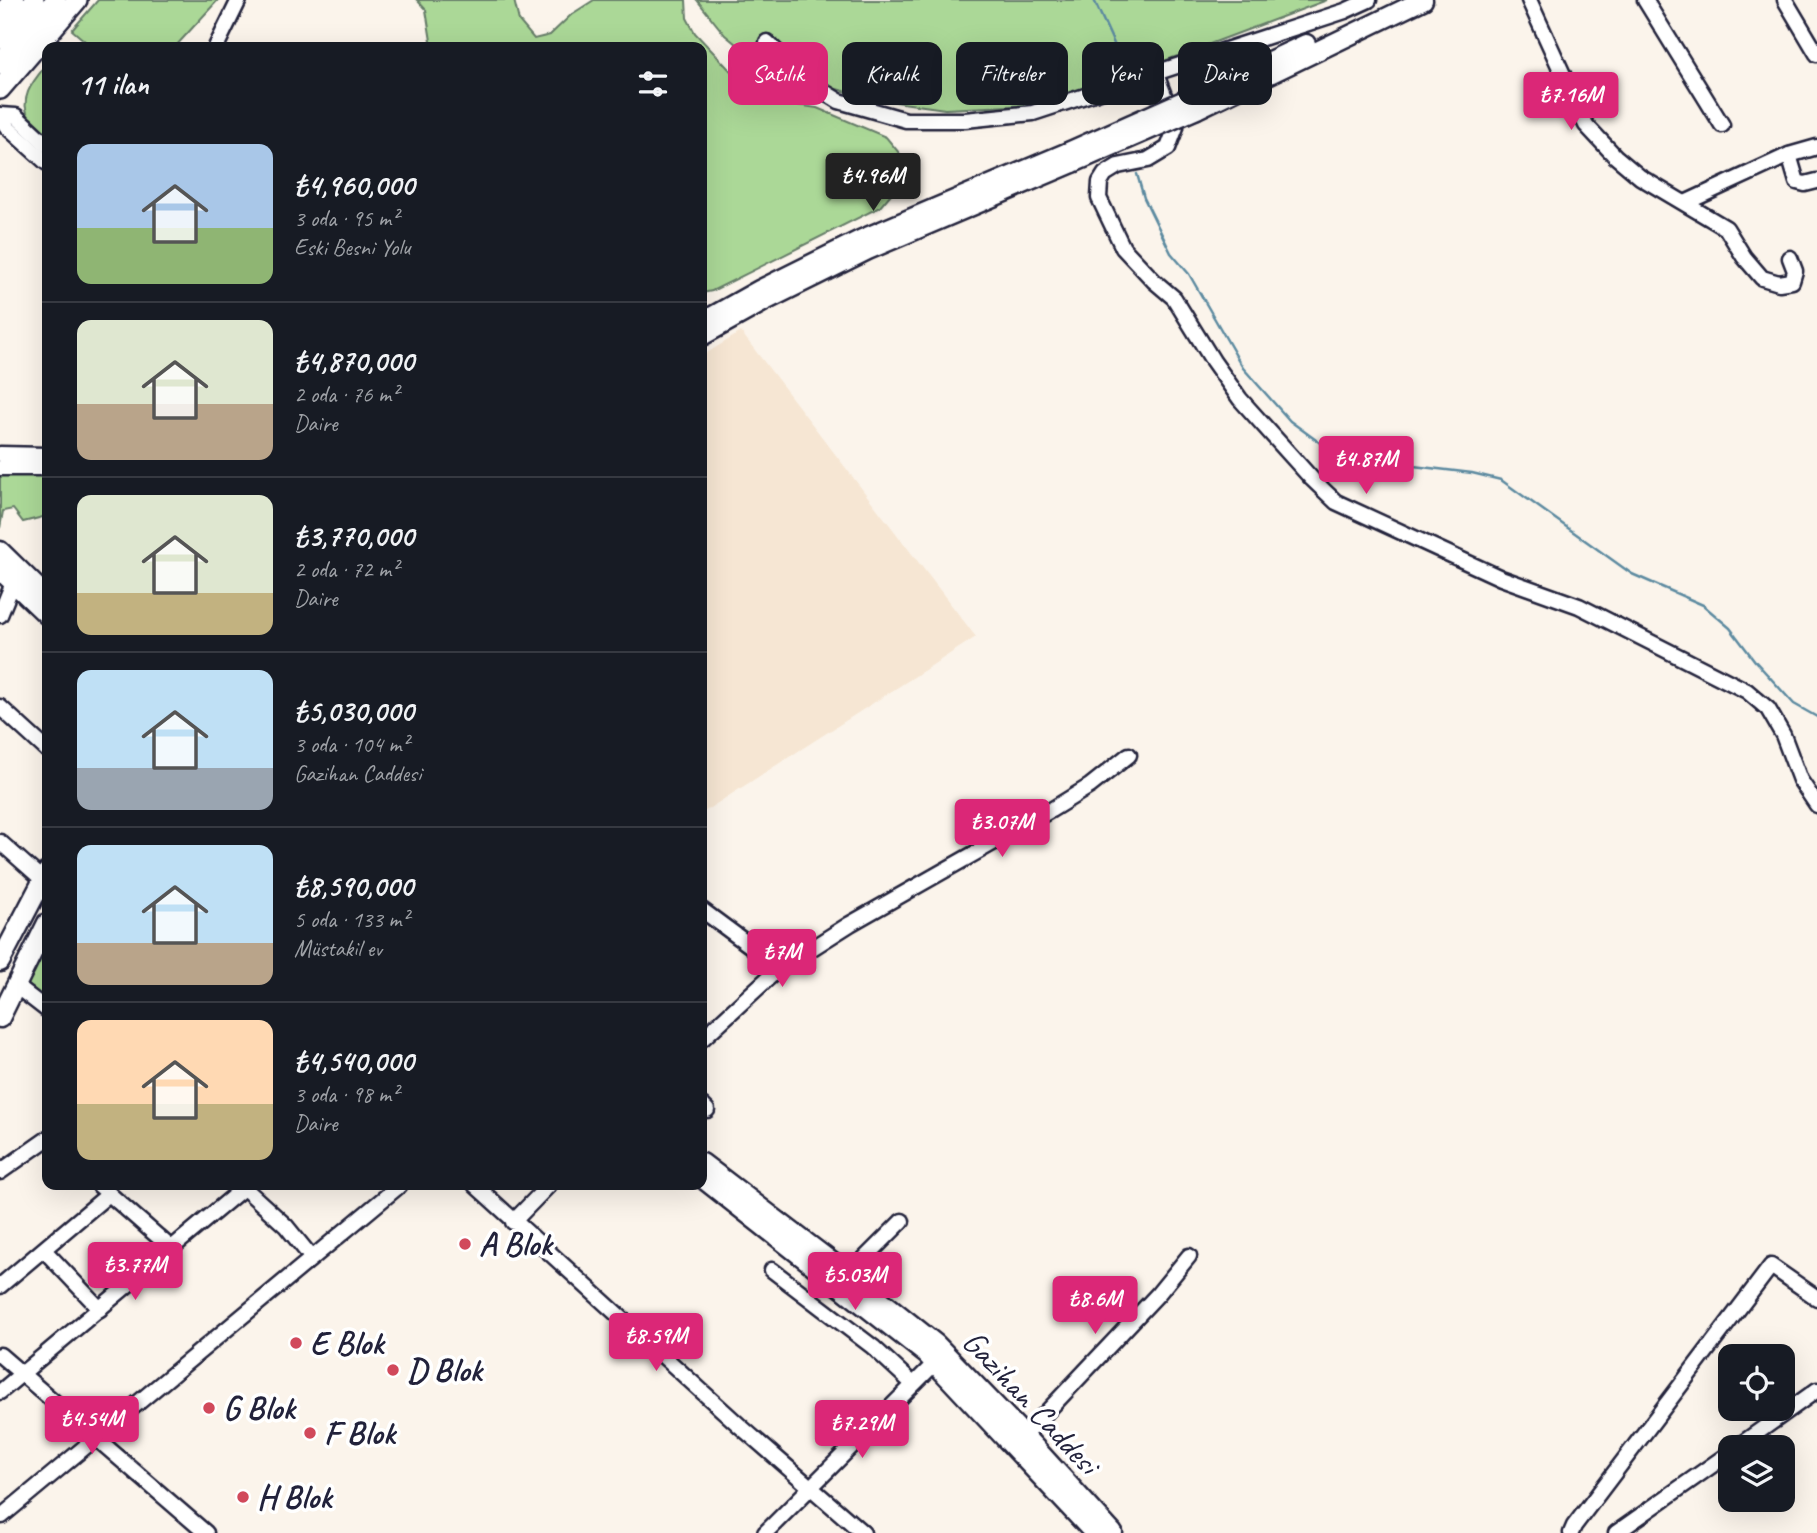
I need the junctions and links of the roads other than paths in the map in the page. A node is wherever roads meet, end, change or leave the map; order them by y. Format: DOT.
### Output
graph roads {
  1 [pos="34,0"];
  2 [pos="56,0"];
  3 [pos="77,0"];
  4 [pos="239,0"];
  5 [pos="1369,0"];
  6 [pos="1397,0"];
  7 [pos="1423,0"];
  8 [pos="1528,0"];
  9 [pos="1645,0"];
  10 [pos="1785,0"];
  11 [pos="0,39"];
  12 [pos="218,42"];
  13 [pos="1817,54"];
  14 [pos="1272,63"];
  15 [pos="0,64"];
  16 [pos="1272,68"];
  17 [pos="1164,71"];
  18 [pos="0,89"];
  19 [pos="828,94"];
  20 [pos="1164,95"];
  21 [pos="1082,97"];
  22 [pos="1189,105"];
  23 [pos="0,116"];
  24 [pos="1722,125"];
  25 [pos="42,140"];
  26 [pos="1817,148"];
  27 [pos="1789,155"];
  28 [pos="1070,157"];
  29 [pos="42,158"];
  30 [pos="1817,181"];
  31 [pos="1685,203"];
  32 [pos="1790,258"];
  33 [pos="707,319"];
  34 [pos="707,333"];
  35 [pos="0,454"];
  36 [pos="42,454"];
  37 [pos="0,468"];
  38 [pos="42,468"];
  39 [pos="0,551"];
  40 [pos="0,569"];
  41 [pos="13,583"];
  42 [pos="42,592"];
  43 [pos="42,610"];
  44 [pos="0,615"];
  45 [pos="0,707"];
  46 [pos="42,745"];
  47 [pos="1129,755"];
  48 [pos="1817,805"];
  49 [pos="0,842"];
  50 [pos="42,874"];
  51 [pos="42,882"];
  52 [pos="707,914"];
  53 [pos="42,933"];
  54 [pos="0,962"];
  55 [pos="776,971"];
  56 [pos="0,972"];
  57 [pos="16,986"];
  58 [pos="42,1005"];
  59 [pos="0,1018"];
  60 [pos="707,1034"];
  61 [pos="42,1143"];
  62 [pos="707,1167"];
  63 [pos="0,1172"];
  64 [pos="707,1182"];
  65 [pos="103,1190"];
  66 [pos="105,1190"];
  67 [pos="239,1190"];
  68 [pos="248,1190"];
  69 [pos="394,1190"];
  70 [pos="480,1190"];
  71 [pos="544,1190"];
  72 [pos="902,1221"];
  73 [pos="513,1222"];
  74 [pos="171,1248"];
  75 [pos="44,1250"];
  76 [pos="1189,1256"];
  77 [pos="312,1258"];
  78 [pos="772,1270"];
  79 [pos="849,1274"];
  80 [pos="0,1286"];
  81 [pos="1817,1298"];
  82 [pos="100,1309"];
  83 [pos="0,1355"];
  84 [pos="936,1363"];
  85 [pos="22,1374"];
  86 [pos="913,1384"];
  87 [pos="1817,1390"];
  88 [pos="0,1392"];
  89 [pos="1754,1435"];
  90 [pos="1024,1436"];
  91 [pos="96,1437"];
  92 [pos="1718,1461"];
  93 [pos="811,1486"];
  94 [pos="1,1516"];
  95 [pos="206,1533"];
  96 [pos="765,1533"];
  97 [pos="863,1533"];
  98 [pos="1094,1533"];
  99 [pos="1113,1533"];
  100 [pos="1571,1533"];
  101 [pos="1616,1533"];
  1 -- 11 [label="highway"];
  2 -- 15 [label="highway"];
  3 -- 18 [label="highway"];
  4 -- 12 [label="street"];
  5 -- 17 [label="street"];
  6 -- 14 [label="main road"];
  7 -- 16 [label="main road"];
  8 -- 31 [label="street"];
  9 -- 24 [label="street"];
  10 -- 13 [label="street"];
  19 -- 21 [label="street"];
  20 -- 48 [label="street"];
  22 -- 28 [label="main road, bridge"];
  23 -- 25 [label="street"];
  23 -- 29 [label="street"];
  26 -- 27 [label="street"];
  27 -- 30 [label="street"];
  27 -- 31 [label="street"];
  28 -- 33 [label="main road"];
  28 -- 34 [label="main road"];
  31 -- 32 [label="street"];
  35 -- 36 [label="street"];
  37 -- 38 [label="street"];
  39 -- 42 [label="main road"];
  40 -- 41 [label="main road"];
  41 -- 43 [label="main road"];
  41 -- 44 [label="street"];
  45 -- 46 [label="street"];
  47 -- 55 [label="street"];
  49 -- 50 [label="street"];
  51 -- 54 [label="main road"];
  52 -- 55 [label="street"];
  53 -- 57 [label="main road"];
  55 -- 60 [label="street"];
  56 -- 57 [label="main road"];
  57 -- 58 [label="street"];
  57 -- 59 [label="main road"];
  61 -- 63 [label="street"];
  62 -- 79 [label="main road, Gazihan Caddesi"];
  64 -- 84 [label="main road, Gazihan Caddesi"];
  65 -- 75 [label="street"];
  66 -- 74 [label="street"];
  67 -- 74 [label="street"];
  68 -- 77 [label="street"];
  69 -- 77 [label="street"];
  70 -- 73 [label="street"];
  71 -- 73 [label="street"];
  72 -- 79 [label="street"];
  73 -- 93 [label="street"];
  74 -- 82 [label="street"];
  75 -- 80 [label="street"];
  75 -- 82 [label="street"];
  76 -- 90 [label="street"];
  77 -- 91 [label="street"];
  78 -- 86 [label="street"];
  79 -- 90 [label="main road, Gazihan Caddesi"];
  81 -- 100 [label="street"];
  82 -- 85 [label="street"];
  83 -- 85 [label="street"];
  84 -- 86 [label="street"];
  84 -- 98 [label="main road, Gazihan Caddesi"];
  85 -- 88 [label="street"];
  85 -- 91 [label="street"];
  86 -- 93 [label="street"];
  87 -- 89 [label="street"];
  90 -- 99 [label="main road, Gazihan Caddesi"];
  91 -- 94 [label="street"];
  91 -- 95 [label="street"];
  92 -- 101 [label="street"];
  93 -- 96 [label="street"];
  93 -- 97 [label="street"];
}
